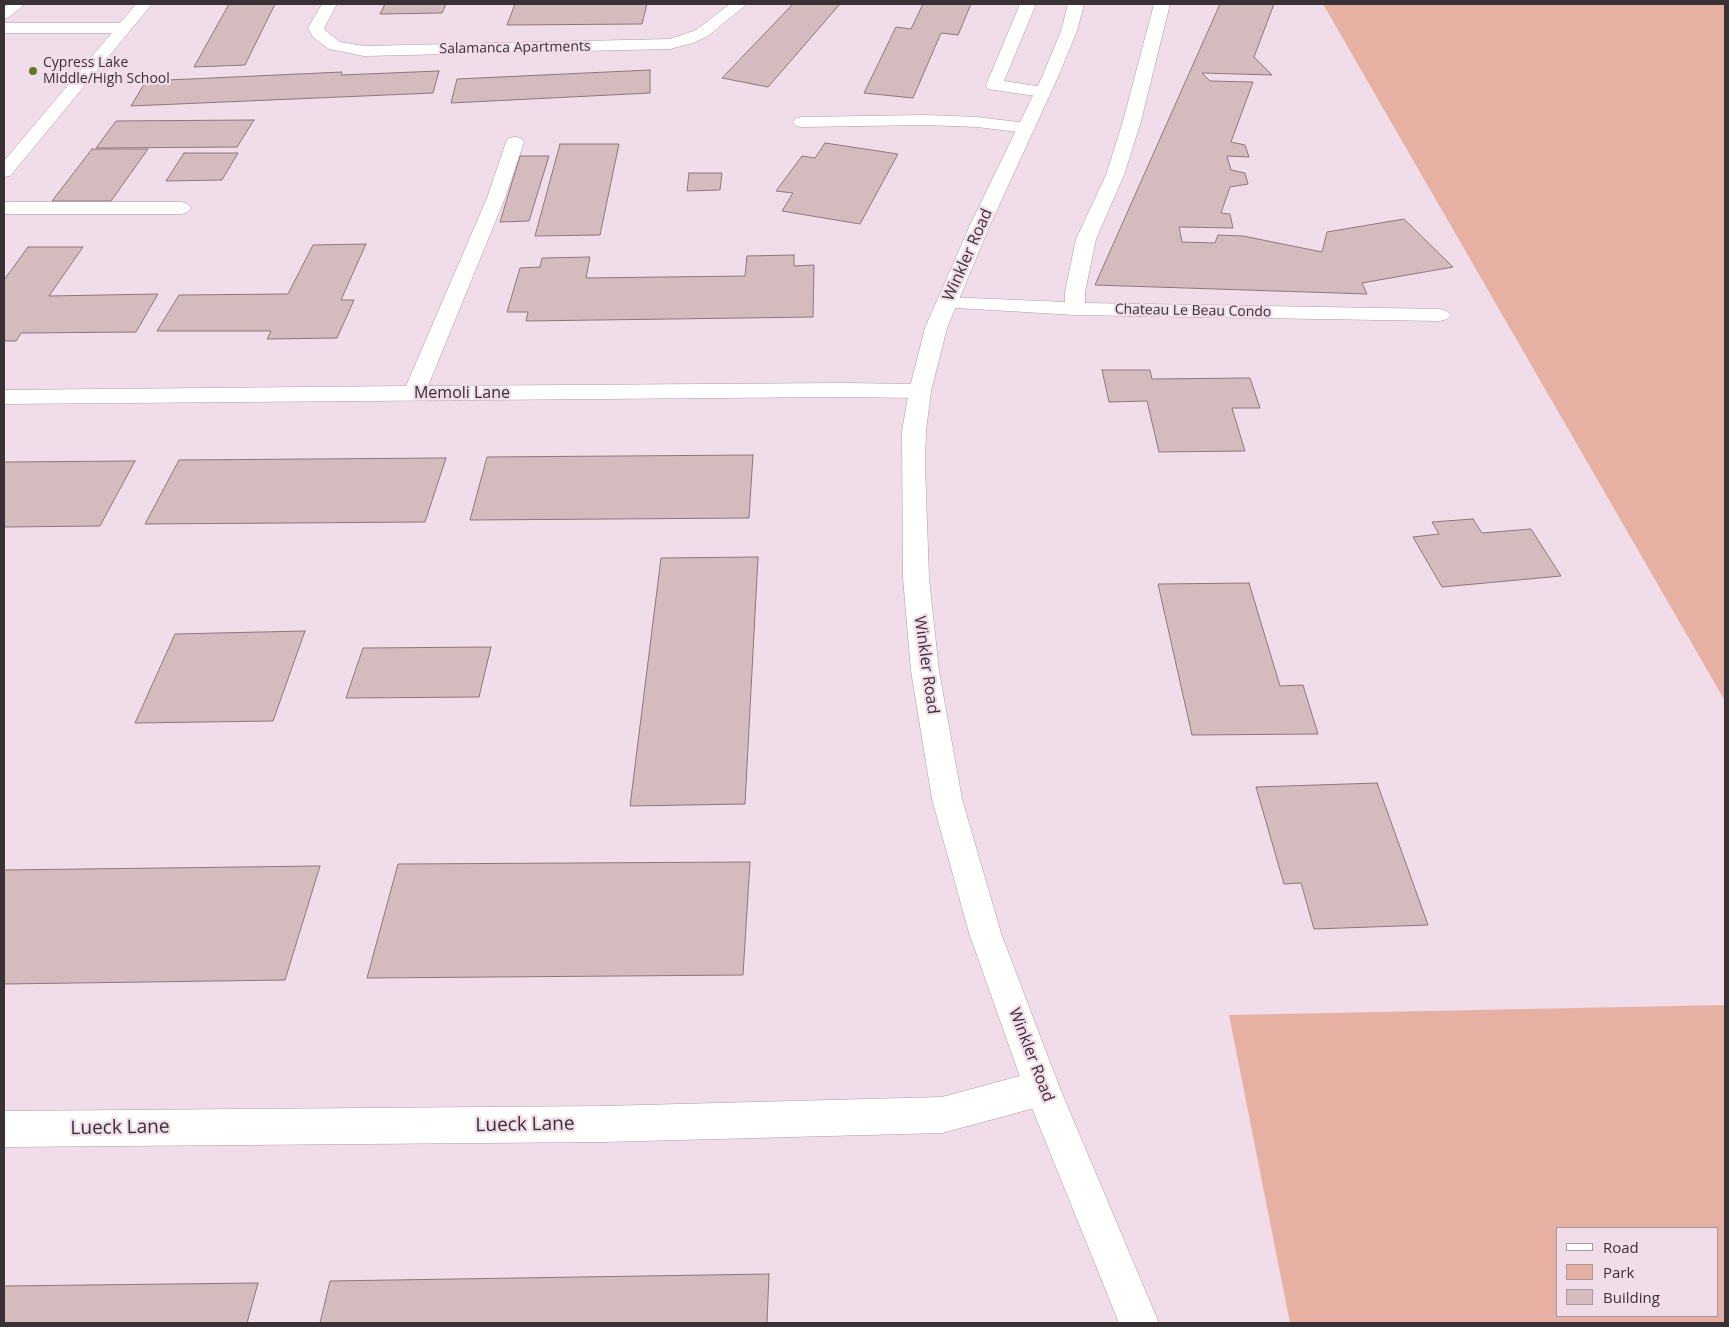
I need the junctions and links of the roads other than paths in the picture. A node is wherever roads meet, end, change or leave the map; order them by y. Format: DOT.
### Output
graph roads {
  1 [pos="17,4"];
  2 [pos="144,4"];
  3 [pos="329,4"];
  4 [pos="739,4"];
  5 [pos="1028,4"];
  6 [pos="1076,4"];
  7 [pos="1162,4"];
  8 [pos="4,14"];
  9 [pos="4,28"];
  10 [pos="124,28"];
  11 [pos="1043,92"];
  12 [pos="802,122"];
  13 [pos="1026,128"];
  14 [pos="515,142"];
  15 [pos="4,172"];
  16 [pos="4,208"];
  17 [pos="181,208"];
  18 [pos="947,303"];
  19 [pos="1074,309"];
  20 [pos="1440,314"];
  21 [pos="920,392"];
  22 [pos="414,394"];
  23 [pos="4,397"];
  24 [pos="1042,1088"];
  25 [pos="4,1129"];
  26 [pos="1139,1323"];
  1 -- 8 [label="street"];
  2 -- 10 [label="street"];
  3 -- 4 [label="street, Salamanca Apartments"];
  5 -- 11 [label="street"];
  6 -- 11 [label="street, Winkler Road"];
  7 -- 19 [label="street"];
  9 -- 10 [label="street"];
  10 -- 15 [label="street"];
  11 -- 13 [label="street, Winkler Road"];
  12 -- 13 [label="street"];
  13 -- 18 [label="street, Winkler Road"];
  14 -- 22 [label="street"];
  16 -- 17 [label="street"];
  18 -- 19 [label="street, Chateau Le Beau Condo"];
  18 -- 21 [label="street, Winkler Road"];
  19 -- 20 [label="street, Chateau Le Beau Condo"];
  21 -- 22 [label="street, Memoli Lane"];
  21 -- 24 [label="street, Winkler Road"];
  22 -- 23 [label="street, Memoli Lane"];
  24 -- 25 [label="street, Lueck Lane"];
  24 -- 26 [label="street, Winkler Road"];
}
